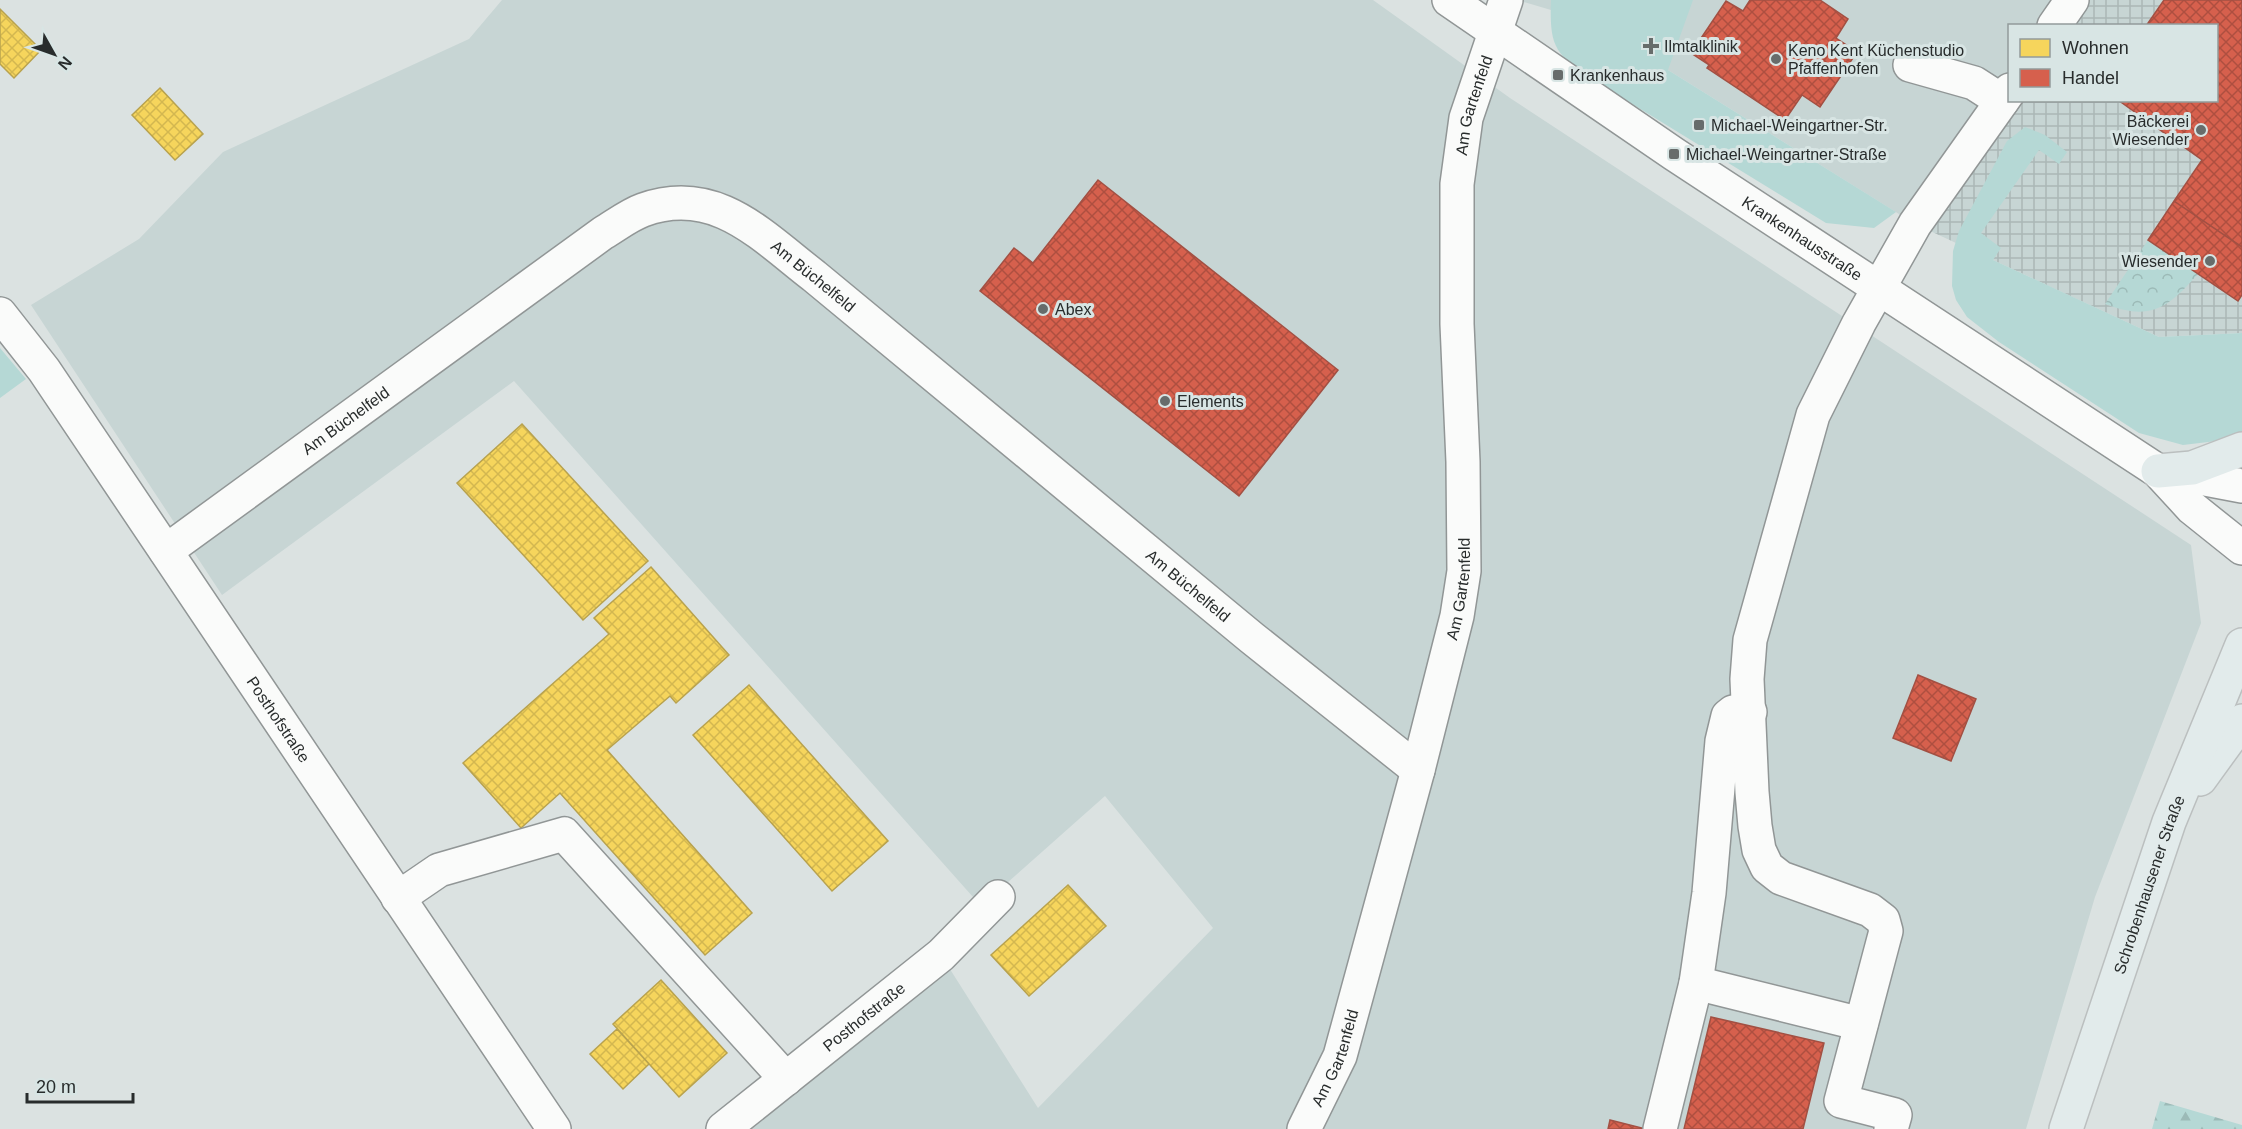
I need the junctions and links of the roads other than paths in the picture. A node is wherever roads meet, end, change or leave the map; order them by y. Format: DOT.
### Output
graph roads {
  1 [pos="1449,0"];
  2 [pos="1506,0"];
  3 [pos="2072,0"];
  4 [pos="2055,24"];
  5 [pos="1494,31"];
  6 [pos="1910,65"];
  7 [pos="2006,96"];
  8 [pos="1879,289"];
  9 [pos="0,314"];
  10 [pos="2242,450"];
  11 [pos="2158,471"];
  12 [pos="2242,486"];
  13 [pos="2242,548"];
  14 [pos="166,551"];
  15 [pos="2242,645"];
  16 [pos="1749,712"];
  17 [pos="2242,721"];
  18 [pos="1418,770"];
  19 [pos="2169,822"];
  20 [pos="998,897"];
  21 [pos="398,898"];
  22 [pos="1696,983"];
  23 [pos="1861,1024"];
  24 [pos="786,1079"];
  25 [pos="554,1129"];
  26 [pos="723,1129"];
  27 [pos="1304,1129"];
  28 [pos="1660,1129"];
  29 [pos="1892,1129"];
  30 [pos="2066,1129"];
  1 -- 5 [label="street, Krankenhausstraße"];
  2 -- 5 [label="street, Am Gartenfeld"];
  3 -- 4 [label="street"];
  5 -- 8 [label="street, Krankenhausstraße"];
  5 -- 18 [label="street, Am Gartenfeld"];
  6 -- 7 [label="street"];
  7 -- 8 [label="street"];
  8 -- 11 [label="street, Krankenhausstraße"];
  8 -- 16 [label="street"];
  9 -- 14 [label="street, Posthofstraße"];
  10 -- 11 [label="main road"];
  11 -- 12 [label="street, Krankenhausstraße"];
  11 -- 13 [label="street, Krankenhausstraße"];
  14 -- 18 [label="street, Am Büchelfeld"];
  14 -- 21 [label="street, Posthofstraße"];
  15 -- 19 [label="main road, Schrobenhausener Straße"];
  16 -- 22 [label="street"];
  16 -- 23 [label="street"];
  17 -- 19 [label="main road"];
  18 -- 27 [label="street, Am Gartenfeld"];
  19 -- 30 [label="main road, Schrobenhausener Straße"];
  20 -- 24 [label="street, Posthofstraße"];
  21 -- 24 [label="street"];
  21 -- 25 [label="street, Posthofstraße"];
  22 -- 23 [label="street"];
  22 -- 28 [label="street"];
  23 -- 29 [label="street"];
  24 -- 26 [label="street, Posthofstraße"];
}
